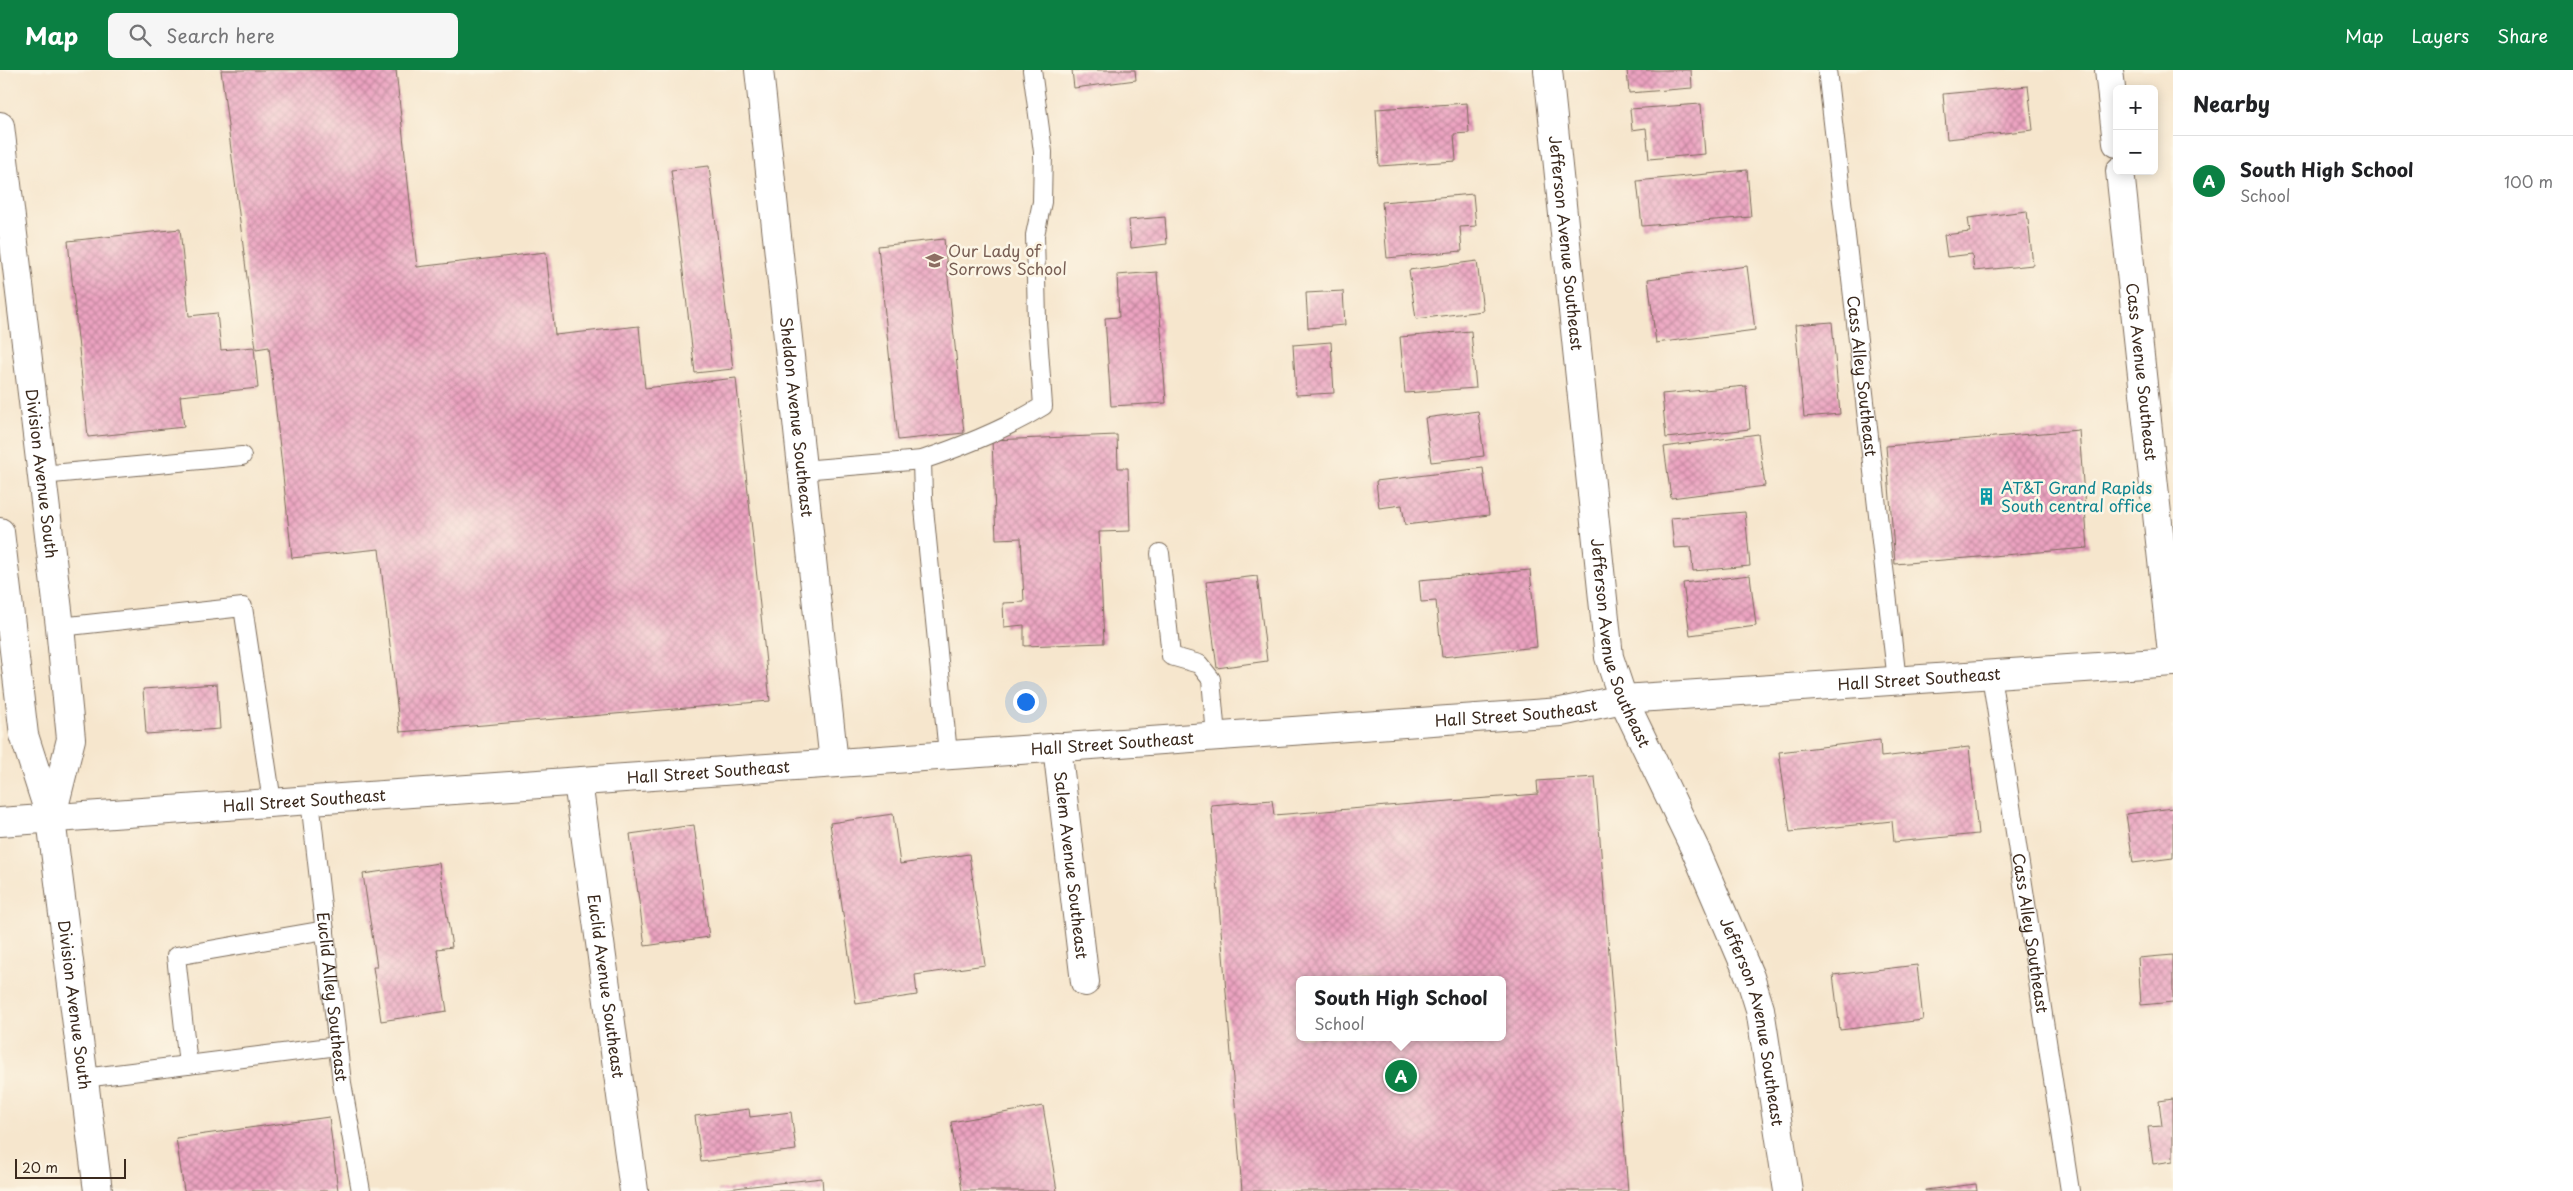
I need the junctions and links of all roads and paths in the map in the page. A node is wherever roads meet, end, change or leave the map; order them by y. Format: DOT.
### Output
graph roads {
  1 [pos="759,70"];
  2 [pos="1032,70"];
  3 [pos="1548,70"];
  4 [pos="1827,70"];
  5 [pos="2109,70"];
  6 [pos="0,126"];
  7 [pos="2116,130"];
  8 [pos="2121,175"];
  9 [pos="8,265"];
  10 [pos="242,456"];
  11 [pos="922,460"];
  12 [pos="802,470"];
  13 [pos="42,475"];
  14 [pos="2165,516"];
  15 [pos="0,532"];
  16 [pos="1160,553"];
  17 [pos="2,570"];
  18 [pos="60,627"];
  19 [pos="2173,662"];
  20 [pos="1991,675"];
  21 [pos="9,679"];
  22 [pos="1897,681"];
  23 [pos="1624,699"];
  24 [pos="1216,736"];
  25 [pos="1057,746"];
  26 [pos="948,754"];
  27 [pos="834,762"];
  28 [pos="578,782"];
  29 [pos="310,800"];
  30 [pos="272,802"];
  31 [pos="51,819"];
  32 [pos="0,822"];
  33 [pos="325,930"];
  34 [pos="1085,982"];
  35 [pos="338,1046"];
  36 [pos="188,1065"];
  37 [pos="84,1078"];
  38 [pos="98,1191"];
  39 [pos="361,1191"];
  40 [pos="634,1191"];
  41 [pos="1788,1191"];
  42 [pos="2070,1191"];
  1 -- 12 [label="main road, Sheldon Avenue Southeast"];
  2 -- 11 [label="lane"];
  3 -- 23 [label="main road, Jefferson Avenue Southeast"];
  4 -- 22 [label="lane, Cass Alley Southeast"];
  5 -- 7 [label="main road"];
  6 -- 9 [label="main road, Division Avenue South"];
  8 -- 14 [label="main road, Cass Avenue Southeast"];
  9 -- 13 [label="main road, Division Avenue South"];
  10 -- 13 [label="lane"];
  11 -- 12 [label="lane"];
  11 -- 26 [label="lane"];
  12 -- 27 [label="main road, Sheldon Avenue Southeast"];
  13 -- 18 [label="main road, Division Avenue South"];
  14 -- 19 [label="main road, Cass Avenue Southeast"];
  15 -- 17 [label="main road, Division Avenue South"];
  16 -- 24 [label="lane"];
  17 -- 21 [label="main road, Division Avenue South"];
  18 -- 30 [label="lane"];
  18 -- 31 [label="main road, Division Avenue South"];
  19 -- 20 [label="main road, Hall Street Southeast"];
  20 -- 22 [label="main road, Hall Street Southeast"];
  20 -- 42 [label="lane, Cass Alley Southeast"];
  21 -- 31 [label="main road, Division Avenue South"];
  22 -- 23 [label="main road, Hall Street Southeast"];
  23 -- 24 [label="main road, Hall Street Southeast"];
  23 -- 41 [label="main road, Jefferson Avenue Southeast"];
  24 -- 25 [label="main road, Hall Street Southeast"];
  25 -- 26 [label="main road, Hall Street Southeast"];
  25 -- 34 [label="main road, Salem Avenue Southeast"];
  26 -- 27 [label="main road, Hall Street Southeast"];
  27 -- 28 [label="main road, Hall Street Southeast"];
  28 -- 29 [label="main road, Hall Street Southeast"];
  28 -- 40 [label="main road, Euclid Avenue Southeast"];
  29 -- 30 [label="main road, Hall Street Southeast"];
  29 -- 33 [label="lane, Euclid Alley Southeast"];
  30 -- 31 [label="main road, Hall Street Southeast"];
  31 -- 32 [label="main road, Hall Street Southeast"];
  31 -- 37 [label="main road, Division Avenue South"];
  33 -- 35 [label="lane, Euclid Alley Southeast"];
  33 -- 36 [label="lane"];
  35 -- 36 [label="lane"];
  35 -- 39 [label="lane, Euclid Alley Southeast"];
  36 -- 37 [label="lane"];
  37 -- 38 [label="main road, Division Avenue South"];
}
